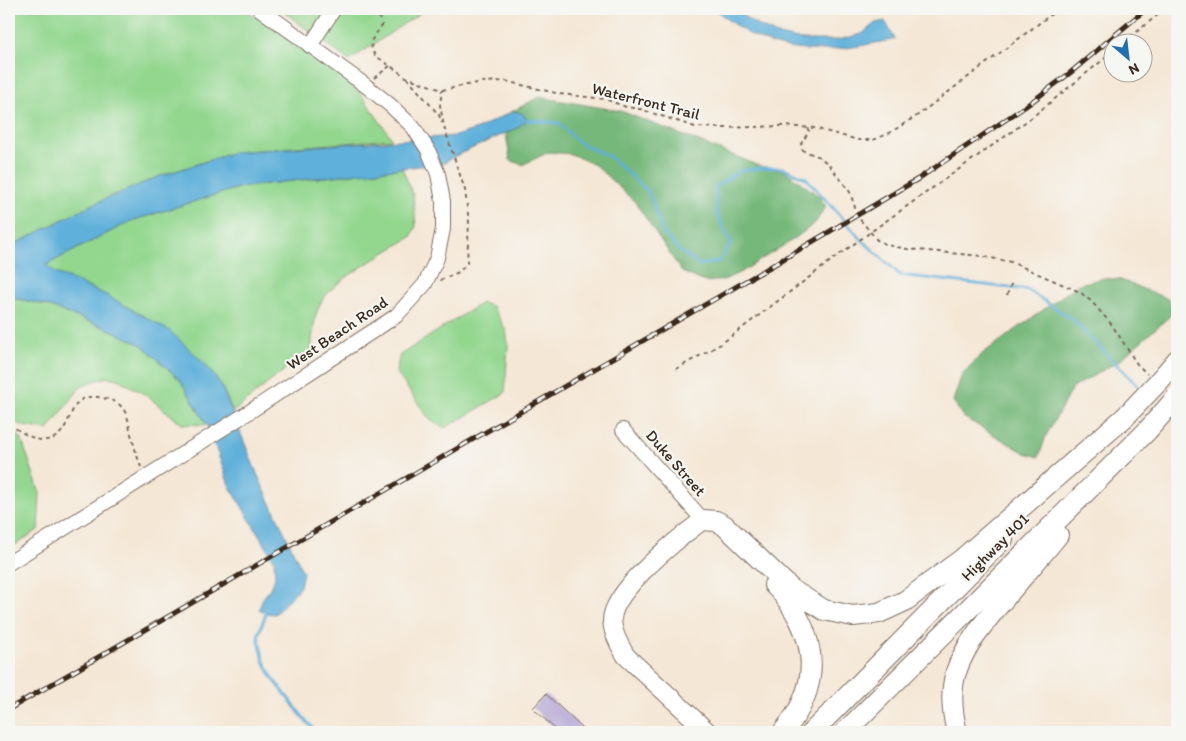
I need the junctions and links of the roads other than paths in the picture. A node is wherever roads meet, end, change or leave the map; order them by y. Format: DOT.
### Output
graph roads {
  1 [pos="260,9"];
  2 [pos="334,9"];
  3 [pos="310,46"];
  4 [pos="1177,360"];
  5 [pos="1177,398"];
  6 [pos="1125,417"];
  7 [pos="623,430"];
  8 [pos="1147,431"];
  9 [pos="703,520"];
  10 [pos="9,563"];
  11 [pos="708,732"];
  12 [pos="783,732"];
  13 [pos="812,732"];
  14 [pos="845,732"];
  15 [pos="957,732"];
  1 -- 3 [label="street, West Beach Road"];
  2 -- 3 [label="street"];
  3 -- 10 [label="street, West Beach Road"];
  4 -- 6 [label="highway, Highway 401, bridge"];
  5 -- 8 [label="highway, Highway 401, bridge"];
  6 -- 9 [label="highway"];
  6 -- 13 [label="highway, Highway 401"];
  7 -- 9 [label="street, Duke Street"];
  8 -- 14 [label="highway, Highway 401"];
  8 -- 15 [label="highway"];
  9 -- 11 [label="main road"];
  9 -- 12 [label="highway"];
}
